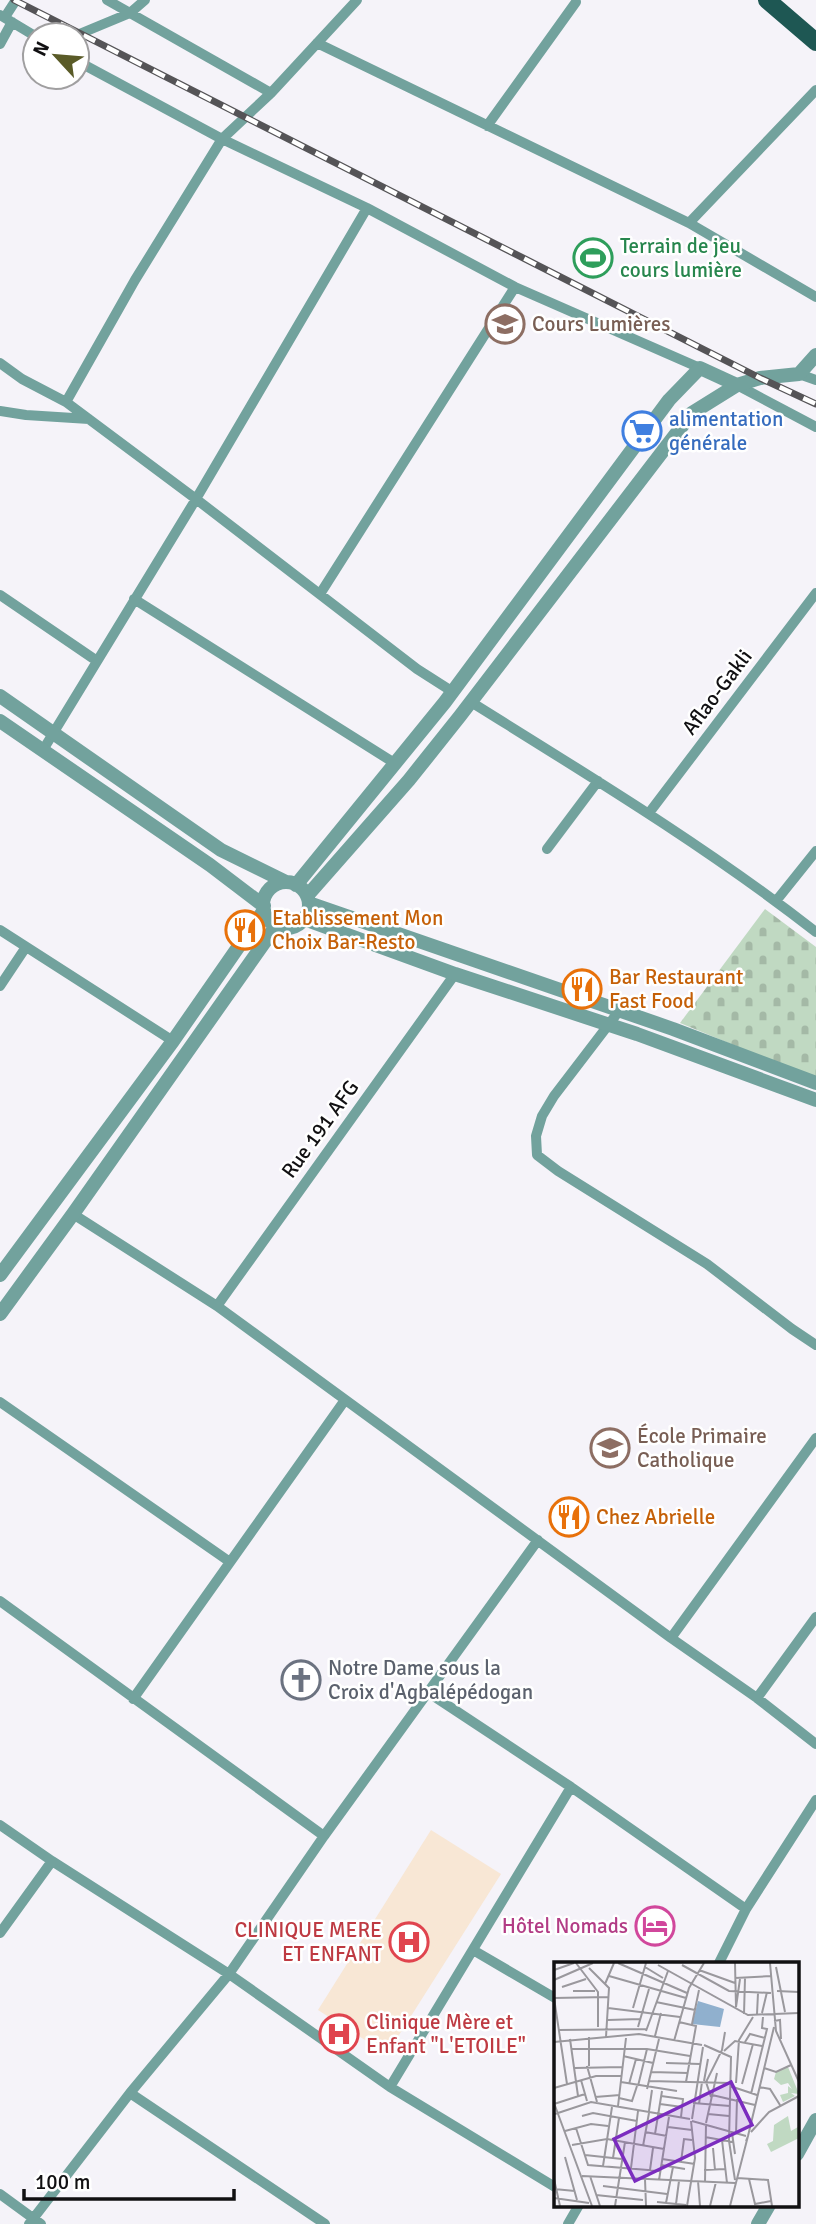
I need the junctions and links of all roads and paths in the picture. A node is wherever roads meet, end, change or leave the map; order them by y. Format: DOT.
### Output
graph roads {
  1 [pos="16,0"];
  2 [pos="107,0"];
  3 [pos="145,0"];
  4 [pos="357,0"];
  5 [pos="767,0"];
  6 [pos="576,2"];
  7 [pos="130,13"];
  8 [pos="6,18"];
  9 [pos="21,27"];
  10 [pos="91,29"];
  11 [pos="816,42"];
  12 [pos="317,43"];
  13 [pos="0,44"];
  14 [pos="91,69"];
  15 [pos="816,90"];
  16 [pos="271,93"];
  17 [pos="487,126"];
  18 [pos="222,139"];
  19 [pos="367,208"];
  20 [pos="689,223"];
  21 [pos="515,287"];
  22 [pos="816,297"];
  23 [pos="816,355"];
  24 [pos="0,363"];
  25 [pos="700,368"];
  26 [pos="799,374"];
  27 [pos="816,380"];
  28 [pos="737,385"];
  29 [pos="66,402"];
  30 [pos="0,411"];
  31 [pos="89,419"];
  32 [pos="816,427"];
  33 [pos="196,499"];
  34 [pos="816,593"];
  35 [pos="320,594"];
  36 [pos="0,595"];
  37 [pos="134,599"];
  38 [pos="97,661"];
  39 [pos="453,692"];
  40 [pos="0,696"];
  41 [pos="471,702"];
  42 [pos="0,721"];
  43 [pos="54,733"];
  44 [pos="43,750"];
  45 [pos="396,764"];
  46 [pos="598,781"];
  47 [pos="649,813"];
  48 [pos="547,849"];
  49 [pos="816,851"];
  50 [pos="291,883"];
  51 [pos="308,899"];
  52 [pos="776,901"];
  53 [pos="264,908"];
  54 [pos="304,919"];
  55 [pos="276,926"];
  56 [pos="0,930"];
  57 [pos="816,932"];
  58 [pos="26,947"];
  59 [pos="455,974"];
  60 [pos="0,986"];
  61 [pos="619,1011"];
  62 [pos="608,1025"];
  63 [pos="173,1041"];
  64 [pos="816,1083"];
  65 [pos="816,1100"];
  66 [pos="73,1214"];
  67 [pos="0,1275"];
  68 [pos="217,1306"];
  69 [pos="0,1314"];
  70 [pos="816,1345"];
  71 [pos="345,1400"];
  72 [pos="0,1402"];
  73 [pos="816,1438"];
  74 [pos="538,1541"];
  75 [pos="230,1562"];
  76 [pos="0,1601"];
  77 [pos="816,1617"];
  78 [pos="671,1638"];
  79 [pos="429,1693"];
  80 [pos="757,1698"];
  81 [pos="133,1699"];
  82 [pos="816,1744"];
  83 [pos="571,1787"];
  84 [pos="816,1800"];
  85 [pos="0,1825"];
  86 [pos="324,1836"];
  87 [pos="52,1861"];
  88 [pos="746,1909"];
  89 [pos="0,1933"];
  90 [pos="472,1950"];
  91 [pos="720,1962"];
  92 [pos="229,1975"];
  93 [pos="554,1997"];
  94 [pos="390,2087"];
  95 [pos="130,2093"];
  96 [pos="816,2120"];
  97 [pos="798,2152"];
  98 [pos="554,2185"];
  99 [pos="0,2194"];
  100 [pos="578,2206"];
  101 [pos="768,2206"];
  102 [pos="34,2222"];
  103 [pos="325,2224"];
  104 [pos="568,2224"];
  105 [pos="758,2224"];
  1 -- 8 [label="street"];
  2 -- 7 [label="street"];
  3 -- 7 [label="street"];
  4 -- 12 [label="street"];
  5 -- 11 [label="main road"];
  6 -- 17 [label="street"];
  7 -- 10 [label="street"];
  7 -- 16 [label="street"];
  8 -- 9 [label="street"];
  8 -- 13 [label="street"];
  12 -- 16 [label="street"];
  12 -- 17 [label="street"];
  14 -- 18 [label="street"];
  15 -- 20 [label="street"];
  16 -- 18 [label="street"];
  17 -- 20 [label="street"];
  18 -- 19 [label="street"];
  18 -- 29 [label="street"];
  19 -- 21 [label="street"];
  19 -- 33 [label="street"];
  20 -- 22 [label="street"];
  21 -- 25 [label="street"];
  21 -- 35 [label="street"];
  23 -- 26 [label="street"];
  24 -- 29 [label="street"];
  25 -- 28 [label="street"];
  25 -- 39 [label="street"];
  26 -- 27 [label="street"];
  26 -- 28 [label="street"];
  28 -- 32 [label="street"];
  28 -- 41 [label="street"];
  29 -- 31 [label="street"];
  30 -- 31 [label="street"];
  31 -- 33 [label="street"];
  33 -- 35 [label="street"];
  33 -- 37 [label="street"];
  34 -- 47 [label="street, Aflao-Gakli"];
  35 -- 39 [label="street"];
  36 -- 38 [label="street"];
  37 -- 38 [label="street"];
  37 -- 45 [label="street"];
  38 -- 43 [label="street"];
  39 -- 45 [label="street"];
  40 -- 43 [label="street"];
  41 -- 46 [label="street"];
  41 -- 51 [label="street"];
  42 -- 44 [label="street"];
  43 -- 44 [label="street"];
  43 -- 50 [label="street"];
  44 -- 53 [label="street"];
  45 -- 50 [label="street"];
  46 -- 47 [label="street"];
  46 -- 48 [label="street"];
  47 -- 52 [label="street"];
  49 -- 52 [label="street"];
  50 -- 51 [label="street"];
  50 -- 53 [label="street"];
  51 -- 54 [label="street"];
  51 -- 61 [label="street"];
  52 -- 57 [label="street"];
  53 -- 55 [label="street"];
  53 -- 63 [label="street"];
  54 -- 55 [label="street"];
  54 -- 59 [label="street"];
  55 -- 66 [label="street"];
  56 -- 58 [label="street"];
  58 -- 60 [label="street"];
  58 -- 63 [label="street"];
  59 -- 62 [label="street"];
  59 -- 68 [label="street, Rue 191 AFG"];
  61 -- 62 [label="street"];
  61 -- 64 [label="street"];
  62 -- 65 [label="street"];
  62 -- 70 [label="street"];
  63 -- 67 [label="street"];
  66 -- 68 [label="street"];
  66 -- 69 [label="street"];
  68 -- 71 [label="street"];
  71 -- 74 [label="street"];
  71 -- 75 [label="street"];
  72 -- 75 [label="street"];
  73 -- 78 [label="street"];
  74 -- 78 [label="street"];
  74 -- 79 [label="street"];
  75 -- 81 [label="street"];
  76 -- 81 [label="street"];
  77 -- 80 [label="street"];
  78 -- 80 [label="street"];
  79 -- 83 [label="street"];
  79 -- 86 [label="street"];
  80 -- 82 [label="street"];
  81 -- 86 [label="street"];
  83 -- 88 [label="street"];
  83 -- 90 [label="street"];
  84 -- 88 [label="street"];
  85 -- 87 [label="street"];
  86 -- 92 [label="street"];
  87 -- 89 [label="street"];
  87 -- 92 [label="street"];
  88 -- 91 [label="street"];
  90 -- 93 [label="street"];
  90 -- 94 [label="street"];
  92 -- 94 [label="street"];
  92 -- 95 [label="street"];
  94 -- 98 [label="street"];
  95 -- 102 [label="street"];
  95 -- 103 [label="street"];
  96 -- 97 [label="street"];
  99 -- 102 [label="street"];
  100 -- 104 [label="street"];
  101 -- 105 [label="street"];
}
